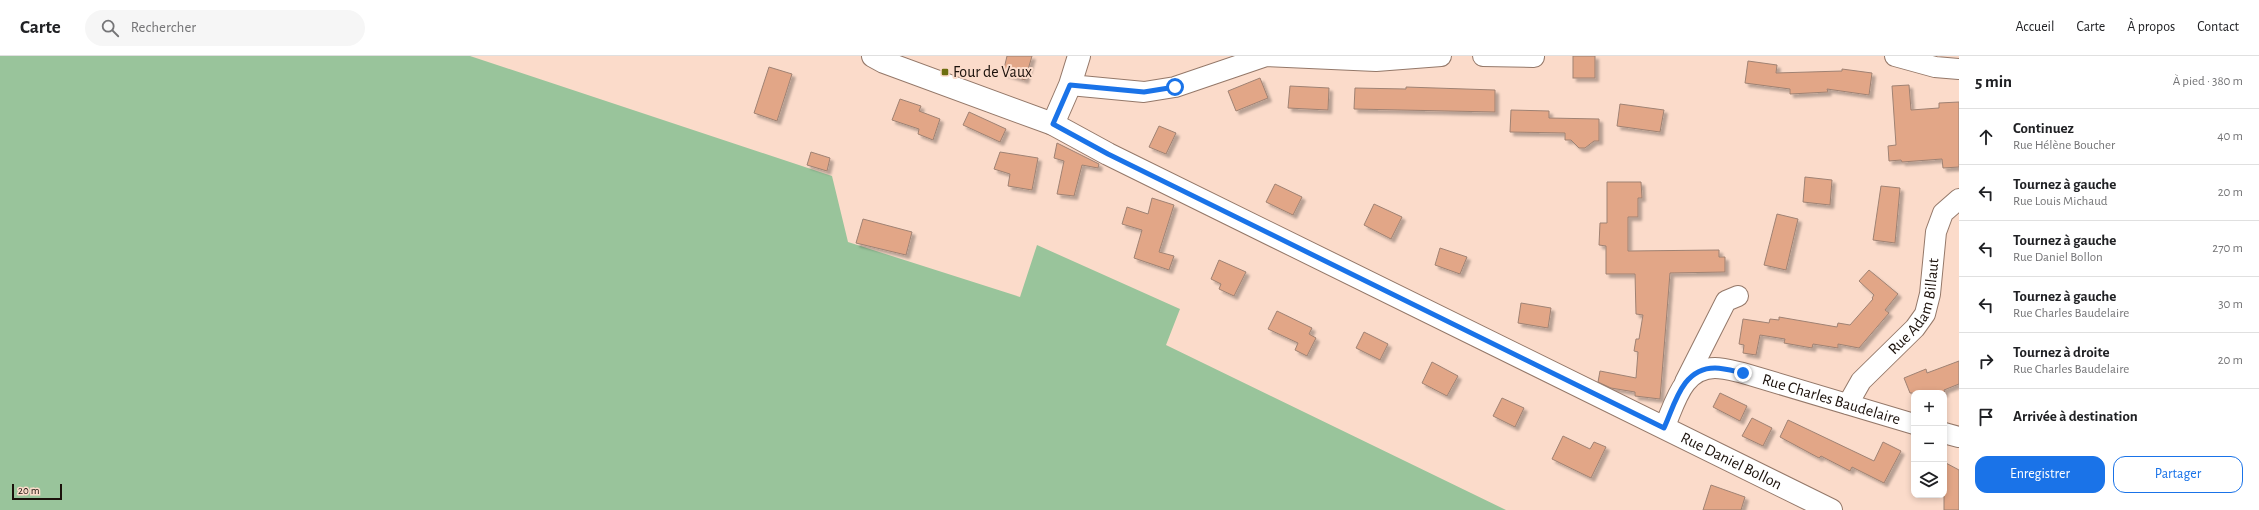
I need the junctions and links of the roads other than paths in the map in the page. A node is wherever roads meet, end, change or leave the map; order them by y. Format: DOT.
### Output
graph roads {
  1 [pos="873,56"];
  2 [pos="1079,56"];
  3 [pos="1441,56"];
  4 [pos="1483,56"];
  5 [pos="1895,56"];
  6 [pos="1534,57"];
  7 [pos="1959,69"];
  8 [pos="1070,85"];
  9 [pos="1053,124"];
  10 [pos="1959,199"];
  11 [pos="1738,296"];
  12 [pos="1685,382"];
  13 [pos="1848,404"];
  14 [pos="1911,423"];
  15 [pos="1664,428"];
  16 [pos="1947,434"];
  17 [pos="1959,437"];
  18 [pos="1831,510"];
  1 -- 9 [label="street, Rue Daniel Bollon"];
  2 -- 8 [label="street"];
  3 -- 8 [label="street"];
  4 -- 6 [label="street"];
  5 -- 7 [label="street"];
  8 -- 9 [label="street"];
  9 -- 15 [label="street, Rue Daniel Bollon"];
  10 -- 13 [label="street, Rue Adam Billaut"];
  11 -- 12 [label="street"];
  12 -- 13 [label="street, Rue Charles Baudelaire"];
  12 -- 15 [label="street"];
  13 -- 14 [label="street, Rue Charles Baudelaire"];
  15 -- 18 [label="street, Rue Daniel Bollon"];
  16 -- 17 [label="street"];
}
